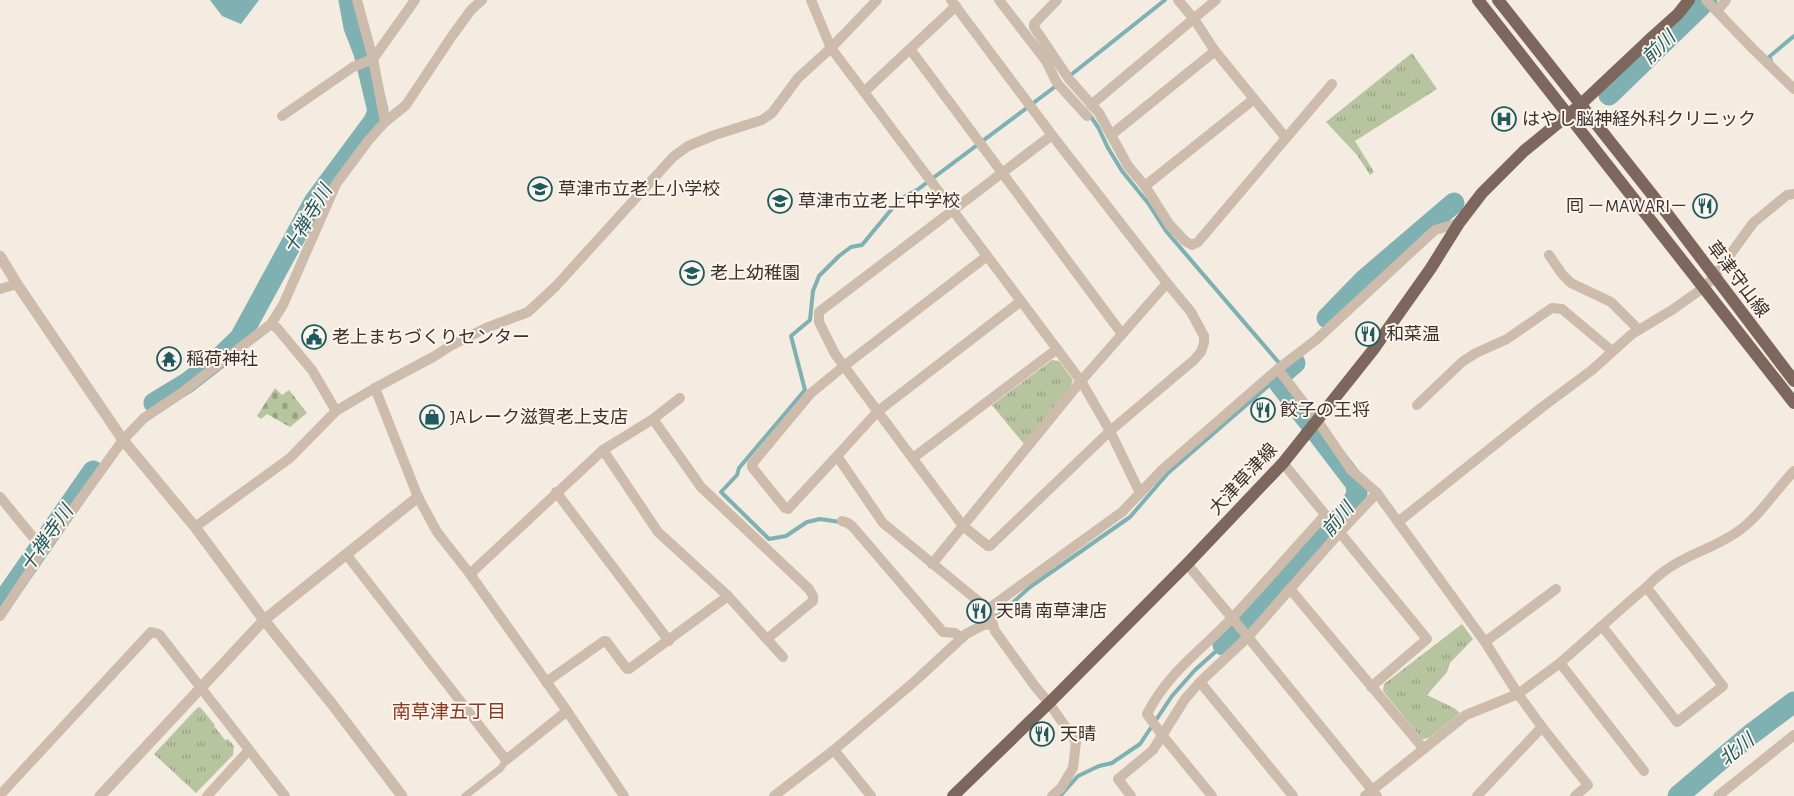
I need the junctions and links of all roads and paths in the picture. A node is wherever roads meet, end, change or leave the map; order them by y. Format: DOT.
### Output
graph roads {
  1 [pos="357,0"];
  2 [pos="415,0"];
  3 [pos="482,0"];
  4 [pos="811,0"];
  5 [pos="877,0"];
  6 [pos="999,0"];
  7 [pos="1057,0"];
  8 [pos="1178,0"];
  9 [pos="1216,0"];
  10 [pos="1478,0"];
  11 [pos="1498,0"];
  12 [pos="1689,0"];
  13 [pos="1706,0"];
  14 [pos="1726,0"];
  15 [pos="953,3"];
  16 [pos="1717,12"];
  17 [pos="1194,19"];
  18 [pos="831,48"];
  19 [pos="910,49"];
  20 [pos="1216,51"];
  21 [pos="1046,54"];
  22 [pos="368,61"];
  23 [pos="1792,82"];
  24 [pos="1332,84"];
  25 [pos="865,91"];
  26 [pos="1254,99"];
  27 [pos="1091,104"];
  28 [pos="1580,104"];
  29 [pos="1567,115"];
  30 [pos="282,116"];
  31 [pos="1087,116"];
  32 [pos="385,122"];
  33 [pos="1052,135"];
  34 [pos="1111,135"];
  35 [pos="1286,138"];
  36 [pos="1002,172"];
  37 [pos="1145,186"];
  38 [pos="1794,194"];
  39 [pos="952,210"];
  40 [pos="1459,223"];
  41 [pos="1549,255"];
  42 [pos="0,256"];
  43 [pos="987,256"];
  44 [pos="1714,277"];
  45 [pos="1167,283"];
  46 [pos="17,284"];
  47 [pos="1703,288"];
  48 [pos="0,289"];
  49 [pos="1021,301"];
  50 [pos="271,324"];
  51 [pos="1639,330"];
  52 [pos="1122,334"];
  53 [pos="1057,349"];
  54 [pos="1612,351"];
  55 [pos="844,366"];
  56 [pos="1278,369"];
  57 [pos="1081,381"];
  58 [pos="1794,381"];
  59 [pos="375,388"];
  60 [pos="680,398"];
  61 [pos="1794,403"];
  62 [pos="1417,405"];
  63 [pos="336,411"];
  64 [pos="876,412"];
  65 [pos="653,419"];
  66 [pos="1317,420"];
  67 [pos="1110,431"];
  68 [pos="123,440"];
  69 [pos="603,450"];
  70 [pos="837,456"];
  71 [pos="913,458"];
  72 [pos="1283,463"];
  73 [pos="1794,471"];
  74 [pos="556,492"];
  75 [pos="1140,493"];
  76 [pos="1377,493"];
  77 [pos="0,497"];
  78 [pos="418,497"];
  79 [pos="1327,517"];
  80 [pos="842,521"];
  81 [pos="1398,522"];
  82 [pos="963,526"];
  83 [pos="195,527"];
  84 [pos="1338,530"];
  85 [pos="45,548"];
  86 [pos="346,554"];
  87 [pos="932,564"];
  88 [pos="1187,564"];
  89 [pos="470,574"];
  90 [pos="1647,588"];
  91 [pos="1290,589"];
  92 [pos="1556,589"];
  93 [pos="728,596"];
  94 [pos="988,609"];
  95 [pos="0,616"];
  96 [pos="1232,618"];
  97 [pos="264,620"];
  98 [pos="993,624"];
  99 [pos="1602,626"];
  100 [pos="1248,637"];
  101 [pos="962,638"];
  102 [pos="767,640"];
  103 [pos="669,641"];
  104 [pos="1485,642"];
  105 [pos="784,658"];
  106 [pos="1560,663"];
  107 [pos="546,682"];
  108 [pos="1200,682"];
  109 [pos="1372,687"];
  110 [pos="202,688"];
  111 [pos="1518,694"];
  112 [pos="1049,703"];
  113 [pos="568,711"];
  114 [pos="1542,727"];
  115 [pos="1162,735"];
  116 [pos="1794,735"];
  117 [pos="1424,749"];
  118 [pos="249,750"];
  119 [pos="834,750"];
  120 [pos="506,760"];
  121 [pos="1644,771"];
  122 [pos="1371,794"];
  123 [pos="0,795"];
  124 [pos="100,796"];
  125 [pos="207,796"];
  126 [pos="285,796"];
  127 [pos="402,796"];
  128 [pos="465,796"];
  129 [pos="624,796"];
  130 [pos="774,796"];
  131 [pos="871,796"];
  132 [pos="953,796"];
  133 [pos="1052,796"];
  134 [pos="1131,796"];
  135 [pos="1212,796"];
  136 [pos="1293,796"];
  137 [pos="1477,796"];
  138 [pos="1575,796"];
  139 [pos="1718,796"];
  1 -- 22 [label="street"];
  2 -- 22 [label="street"];
  3 -- 32 [label="street"];
  4 -- 18 [label="street"];
  5 -- 18 [label="street"];
  6 -- 21 [label="street"];
  7 -- 21 [label="street"];
  8 -- 17 [label="street"];
  9 -- 17 [label="street"];
  10 -- 29 [label="main road"];
  11 -- 28 [label="main road"];
  12 -- 28 [label="main road"];
  13 -- 16 [label="street"];
  14 -- 16 [label="street"];
  15 -- 19 [label="street"];
  15 -- 33 [label="street"];
  16 -- 23 [label="street"];
  17 -- 20 [label="street"];
  17 -- 27 [label="street"];
  18 -- 25 [label="street"];
  18 -- 59 [label="street"];
  19 -- 25 [label="street"];
  19 -- 36 [label="street"];
  20 -- 26 [label="street"];
  20 -- 34 [label="street"];
  21 -- 27 [label="street"];
  21 -- 31 [label="street"];
  22 -- 30 [label="street"];
  22 -- 32 [label="street"];
  24 -- 35 [label="street"];
  25 -- 39 [label="street"];
  26 -- 35 [label="street"];
  26 -- 37 [label="street"];
  27 -- 34 [label="street"];
  28 -- 29 [label="main road, 大津草津線"];
  28 -- 44 [label="main road, 草津守山線"];
  29 -- 40 [label="main road, 大津草津線"];
  29 -- 47 [label="main road, 草津守山線"];
  32 -- 50 [label="street"];
  33 -- 36 [label="street"];
  33 -- 45 [label="street"];
  34 -- 37 [label="street"];
  35 -- 37 [label="street"];
  36 -- 39 [label="street"];
  36 -- 52 [label="street"];
  38 -- 44 [label="street"];
  39 -- 43 [label="street"];
  39 -- 55 [label="street"];
  40 -- 56 [label="street"];
  40 -- 66 [label="main road, 大津草津線"];
  41 -- 51 [label="street"];
  42 -- 46 [label="street"];
  43 -- 49 [label="street"];
  43 -- 55 [label="street"];
  44 -- 47 [label="street"];
  44 -- 58 [label="main road, 草津守山線"];
  45 -- 52 [label="street"];
  45 -- 67 [label="street"];
  46 -- 48 [label="street"];
  46 -- 68 [label="street"];
  47 -- 51 [label="street"];
  47 -- 61 [label="main road, 草津守山線"];
  49 -- 53 [label="street"];
  49 -- 64 [label="street"];
  50 -- 63 [label="street"];
  50 -- 68 [label="street"];
  51 -- 54 [label="street"];
  52 -- 57 [label="street"];
  53 -- 57 [label="street"];
  53 -- 71 [label="street"];
  54 -- 62 [label="street"];
  54 -- 81 [label="street"];
  55 -- 64 [label="street"];
  55 -- 70 [label="street"];
  56 -- 66 [label="street"];
  56 -- 75 [label="street"];
  57 -- 67 [label="street"];
  57 -- 82 [label="street"];
  59 -- 63 [label="street"];
  59 -- 78 [label="street"];
  60 -- 65 [label="street"];
  63 -- 83 [label="street"];
  64 -- 70 [label="street"];
  64 -- 71 [label="street"];
  65 -- 69 [label="street"];
  65 -- 102 [label="street"];
  66 -- 72 [label="main road, 大津草津線"];
  66 -- 76 [label="street"];
  67 -- 75 [label="street"];
  67 -- 82 [label="street"];
  68 -- 83 [label="street"];
  68 -- 85 [label="street"];
  69 -- 74 [label="street"];
  69 -- 93 [label="street"];
  70 -- 87 [label="street"];
  71 -- 82 [label="street"];
  72 -- 79 [label="street"];
  72 -- 88 [label="main road, 大津草津線"];
  73 -- 90 [label="street"];
  74 -- 89 [label="street"];
  74 -- 103 [label="street"];
  75 -- 94 [label="street"];
  76 -- 81 [label="street"];
  76 -- 84 [label="street"];
  77 -- 85 [label="street"];
  78 -- 86 [label="street"];
  78 -- 89 [label="street"];
  79 -- 84 [label="street"];
  79 -- 96 [label="street"];
  80 -- 101 [label="street"];
  81 -- 104 [label="street"];
  82 -- 87 [label="street"];
  83 -- 97 [label="street"];
  84 -- 91 [label="street"];
  84 -- 109 [label="street"];
  85 -- 95 [label="street"];
  86 -- 97 [label="street"];
  86 -- 120 [label="street"];
  87 -- 94 [label="street"];
  88 -- 96 [label="street"];
  88 -- 112 [label="main road, 大津草津線"];
  89 -- 107 [label="street"];
  90 -- 99 [label="street"];
  90 -- 99 [label="street"];
  91 -- 100 [label="street"];
  91 -- 109 [label="street"];
  92 -- 104 [label="street"];
  93 -- 102 [label="street"];
  93 -- 103 [label="street"];
  94 -- 98 [label="street"];
  96 -- 100 [label="street"];
  96 -- 115 [label="street"];
  97 -- 110 [label="street"];
  97 -- 127 [label="street"];
  98 -- 101 [label="street"];
  98 -- 112 [label="street"];
  99 -- 106 [label="street"];
  100 -- 108 [label="street"];
  100 -- 122 [label="street"];
  101 -- 119 [label="street"];
  102 -- 105 [label="street"];
  103 -- 107 [label="street"];
  104 -- 111 [label="street"];
  106 -- 111 [label="street"];
  106 -- 121 [label="street"];
  107 -- 113 [label="street"];
  108 -- 115 [label="street"];
  108 -- 136 [label="street"];
  109 -- 117 [label="street"];
  110 -- 118 [label="street"];
  110 -- 123 [label="street"];
  110 -- 124 [label="street"];
  111 -- 114 [label="street"];
  111 -- 117 [label="street"];
  112 -- 132 [label="main road, 大津草津線"];
  112 -- 133 [label="street"];
  113 -- 120 [label="street"];
  113 -- 129 [label="street"];
  114 -- 137 [label="street"];
  114 -- 138 [label="street"];
  115 -- 134 [label="street"];
  115 -- 135 [label="street"];
  116 -- 139 [label="street"];
  117 -- 122 [label="street"];
  118 -- 125 [label="street"];
  118 -- 126 [label="street"];
  119 -- 130 [label="street"];
  119 -- 131 [label="street"];
  120 -- 128 [label="street"];
}
